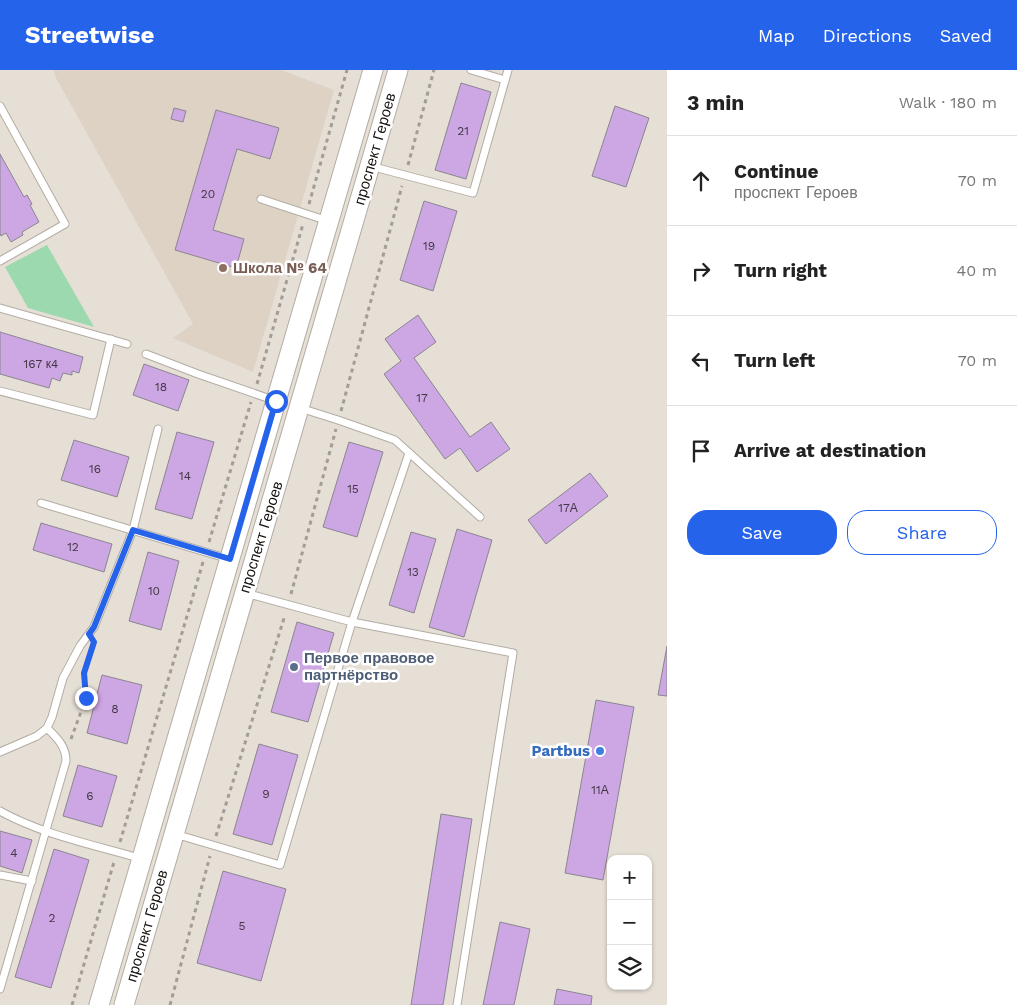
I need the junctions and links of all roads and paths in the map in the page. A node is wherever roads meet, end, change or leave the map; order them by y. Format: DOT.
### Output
graph roads {
  1 [pos="347,70"];
  2 [pos="373,70"];
  3 [pos="398,70"];
  4 [pos="434,70"];
  5 [pos="471,70"];
  6 [pos="508,70"];
  7 [pos="505,80"];
  8 [pos="0,106"];
  9 [pos="370,166"];
  10 [pos="405,175"];
  11 [pos="261,199"];
  12 [pos="306,214"];
  13 [pos="329,221"];
  14 [pos="0,261"];
  15 [pos="0,308"];
  16 [pos="111,339"];
  17 [pos="127,344"];
  18 [pos="146,354"];
  19 [pos="0,391"];
  20 [pos="254,393"];
  21 [pos="276,401"];
  22 [pos="299,408"];
  23 [pos="338,420"];
  24 [pos="158,429"];
  25 [pos="409,453"];
  26 [pos="41,504"];
  27 [pos="480,517"];
  28 [pos="133,530"];
  29 [pos="206,552"];
  30 [pos="230,559"];
  31 [pos="244,592"];
  32 [pos="288,604"];
  33 [pos="352,622"];
  34 [pos="89,634"];
  35 [pos="47,728"];
  36 [pos="66,751"];
  37 [pos="0,752"];
  38 [pos="0,811"];
  39 [pos="47,831"];
  40 [pos="174,834"];
  41 [pos="213,845"];
  42 [pos="118,852"];
  43 [pos="142,859"];
  44 [pos="0,875"];
  45 [pos="32,881"];
  46 [pos="0,989"];
  47 [pos="72,1005"];
  48 [pos="99,1005"];
  49 [pos="124,1005"];
  50 [pos="170,1005"];
  51 [pos="458,1005"];
  1 -- 12 [label="path"];
  2 -- 13 [label="main road, проспект Героев"];
  3 -- 9 [label="main road, проспект Героев"];
  4 -- 10 [label="path"];
  5 -- 7 [label="lane"];
  6 -- 7 [label="lane"];
  7 -- 10 [label="lane"];
  8 -- 14 [label="lane"];
  9 -- 10 [label="lane"];
  9 -- 22 [label="main road, проспект Героев"];
  10 -- 23 [label="path"];
  11 -- 12 [label="lane"];
  12 -- 13 [label="lane"];
  12 -- 20 [label="path"];
  13 -- 21 [label="main road, проспект Героев"];
  15 -- 16 [label="lane"];
  16 -- 17 [label="lane"];
  16 -- 19 [label="lane"];
  18 -- 20 [label="lane"];
  20 -- 21 [label="lane"];
  20 -- 29 [label="path"];
  21 -- 30 [label="main road, проспект Героев"];
  22 -- 23 [label="lane"];
  22 -- 31 [label="main road, проспект Героев"];
  23 -- 25 [label="lane"];
  23 -- 32 [label="path"];
  24 -- 28 [label="lane"];
  25 -- 27 [label="lane"];
  25 -- 33 [label="lane"];
  26 -- 28 [label="lane"];
  28 -- 29 [label="lane"];
  28 -- 34 [label="lane"];
  29 -- 30 [label="lane"];
  29 -- 42 [label="path"];
  30 -- 43 [label="main road, проспект Героев"];
  31 -- 32 [label="lane"];
  31 -- 40 [label="main road, проспект Героев"];
  32 -- 33 [label="lane"];
  32 -- 41 [label="path"];
  33 -- 41 [label="lane"];
  33 -- 51 [label="lane"];
  34 -- 35 [label="lane"];
  34 -- 36 [label="path"];
  35 -- 36 [label="lane"];
  35 -- 37 [label="lane"];
  36 -- 39 [label="lane"];
  38 -- 39 [label="lane"];
  39 -- 42 [label="lane"];
  39 -- 45 [label="lane"];
  40 -- 41 [label="lane"];
  40 -- 49 [label="main road, проспект Героев"];
  41 -- 50 [label="path"];
  42 -- 43 [label="lane"];
  42 -- 47 [label="path"];
  43 -- 48 [label="main road, проспект Героев"];
  44 -- 45 [label="lane"];
  45 -- 46 [label="lane"];
}
